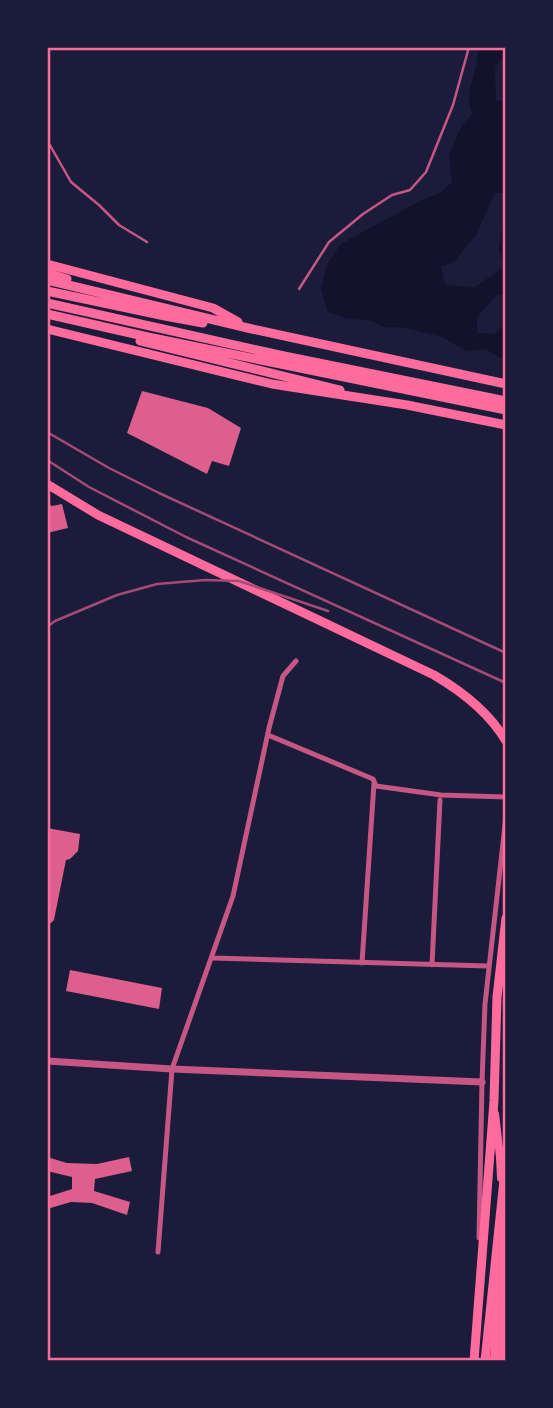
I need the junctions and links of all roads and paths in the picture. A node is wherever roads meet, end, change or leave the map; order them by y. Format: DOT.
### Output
graph roads {
  1 [pos="469,47"];
  2 [pos="47,139"];
  3 [pos="147,242"];
  4 [pos="47,264"];
  5 [pos="47,273"];
  6 [pos="47,280"];
  7 [pos="299,289"];
  8 [pos="47,291"];
  9 [pos="47,303"];
  10 [pos="47,314"];
  11 [pos="47,329"];
  12 [pos="252,329"];
  13 [pos="313,341"];
  14 [pos="383,381"];
  15 [pos="506,383"];
  16 [pos="506,401"];
  17 [pos="407,405"];
  18 [pos="506,410"];
  19 [pos="506,425"];
  20 [pos="47,484"];
  21 [pos="296,661"];
  22 [pos="268,735"];
  23 [pos="506,741"];
  24 [pos="374,783"];
  25 [pos="506,797"];
  26 [pos="440,800"];
  27 [pos="506,816"];
  28 [pos="506,918"];
  29 [pos="212,958"];
  30 [pos="362,963"];
  31 [pos="432,965"];
  32 [pos="488,966"];
  33 [pos="47,1062"];
  34 [pos="172,1069"];
  35 [pos="482,1083"];
  36 [pos="494,1101"];
  37 [pos="506,1161"];
  38 [pos="506,1229"];
  39 [pos="158,1252"];
  40 [pos="478,1304"];
  41 [pos="474,1361"];
  42 [pos="485,1361"];
  43 [pos="497,1361"];
  1 -- 7 [label="lane"];
  2 -- 3 [label="lane"];
  4 -- 12 [label="highway"];
  5 -- 13 [label="highway"];
  6 -- 12 [label="highway"];
  8 -- 13 [label="highway"];
  9 -- 14 [label="highway"];
  10 -- 14 [label="highway"];
  10 -- 17 [label="highway"];
  11 -- 17 [label="highway"];
  12 -- 15 [label="highway"];
  13 -- 15 [label="highway"];
  14 -- 16 [label="highway"];
  14 -- 18 [label="highway"];
  17 -- 19 [label="highway"];
  20 -- 23 [label="highway"];
  21 -- 22 [label="street"];
  22 -- 24 [label="street"];
  22 -- 29 [label="street"];
  24 -- 25 [label="street"];
  24 -- 30 [label="street"];
  26 -- 31 [label="street"];
  27 -- 32 [label="street"];
  28 -- 36 [label="highway"];
  29 -- 30 [label="street"];
  29 -- 34 [label="street"];
  30 -- 31 [label="street"];
  31 -- 32 [label="street"];
  32 -- 35 [label="street"];
  33 -- 34 [label="street"];
  34 -- 35 [label="street"];
  34 -- 39 [label="street"];
  35 -- 40 [label="street"];
  36 -- 40 [label="highway"];
  36 -- 43 [label="main road"];
  37 -- 42 [label="highway"];
  38 -- 43 [label="highway"];
  40 -- 41 [label="highway"];
}
